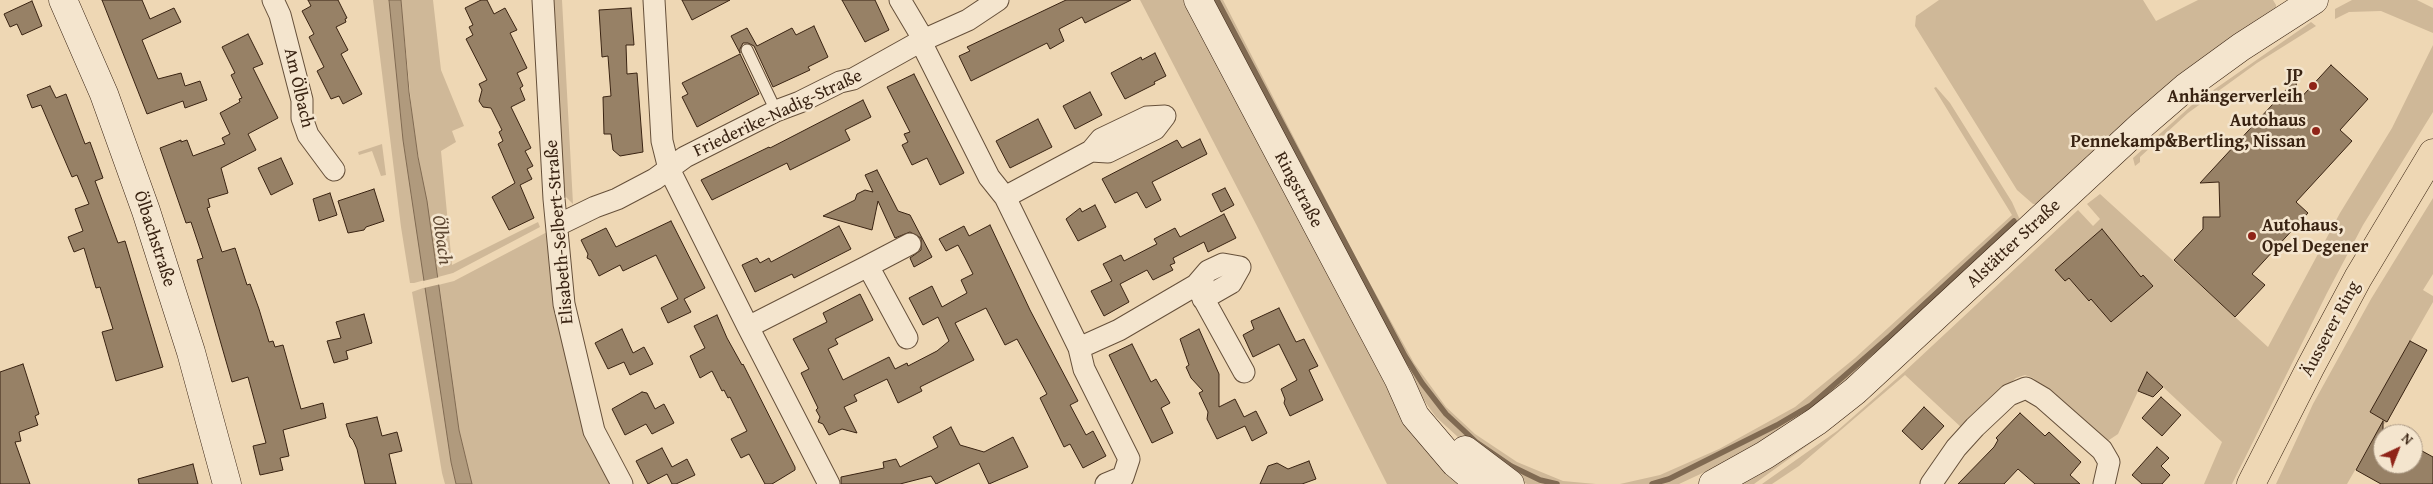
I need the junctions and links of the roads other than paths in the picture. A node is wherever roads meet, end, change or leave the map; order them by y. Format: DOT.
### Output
graph roads {
  1 [pos="63,0"];
  2 [pos="273,0"];
  3 [pos="543,0"];
  4 [pos="654,0"];
  5 [pos="900,0"];
  6 [pos="998,0"];
  7 [pos="1198,0"];
  8 [pos="2314,0"];
  9 [pos="922,41"];
  10 [pos="747,50"];
  11 [pos="776,111"];
  12 [pos="1091,151"];
  13 [pos="2433,153"];
  14 [pos="669,169"];
  15 [pos="334,170"];
  16 [pos="1005,197"];
  17 [pos="558,225"];
  18 [pos="910,244"];
  19 [pos="868,266"];
  20 [pos="748,327"];
  21 [pos="907,338"];
  22 [pos="1079,348"];
  23 [pos="1244,372"];
  24 [pos="1399,380"];
  25 [pos="227,484"];
  26 [pos="622,484"];
  27 [pos="829,484"];
  28 [pos="1106,484"];
  29 [pos="1480,484"];
  30 [pos="1510,484"];
  31 [pos="1713,484"];
  32 [pos="1931,484"];
  33 [pos="2104,484"];
  34 [pos="2251,484"];
  1 -- 25 [label="main road, Ölbachstraße"];
  2 -- 15 [label="street, Am Ölbach"];
  3 -- 17 [label="street, Elisabeth-Selbert-Straße"];
  4 -- 14 [label="street"];
  5 -- 9 [label="street"];
  6 -- 9 [label="street, Friederike-Nadig-Straße"];
  7 -- 24 [label="main road, Ringstraße"];
  8 -- 31 [label="main road, Alstätter Straße"];
  9 -- 11 [label="street, Friederike-Nadig-Straße"];
  9 -- 16 [label="street"];
  10 -- 11 [label="lane"];
  11 -- 14 [label="street, Friederike-Nadig-Straße"];
  12 -- 16 [label="street"];
  13 -- 34 [label="main road, Äusserer Ring"];
  14 -- 17 [label="street, Friederike-Nadig-Straße"];
  14 -- 20 [label="street"];
  16 -- 22 [label="street"];
  17 -- 26 [label="street, Elisabeth-Selbert-Straße"];
  18 -- 19 [label="street"];
  19 -- 20 [label="street"];
  19 -- 21 [label="street"];
  20 -- 27 [label="street"];
  22 -- 23 [label="street"];
  22 -- 28 [label="street"];
  24 -- 29 [label="main road, Ringstraße"];
  24 -- 30 [label="main road, Ringstraße"];
  32 -- 33 [label="street"];
}
